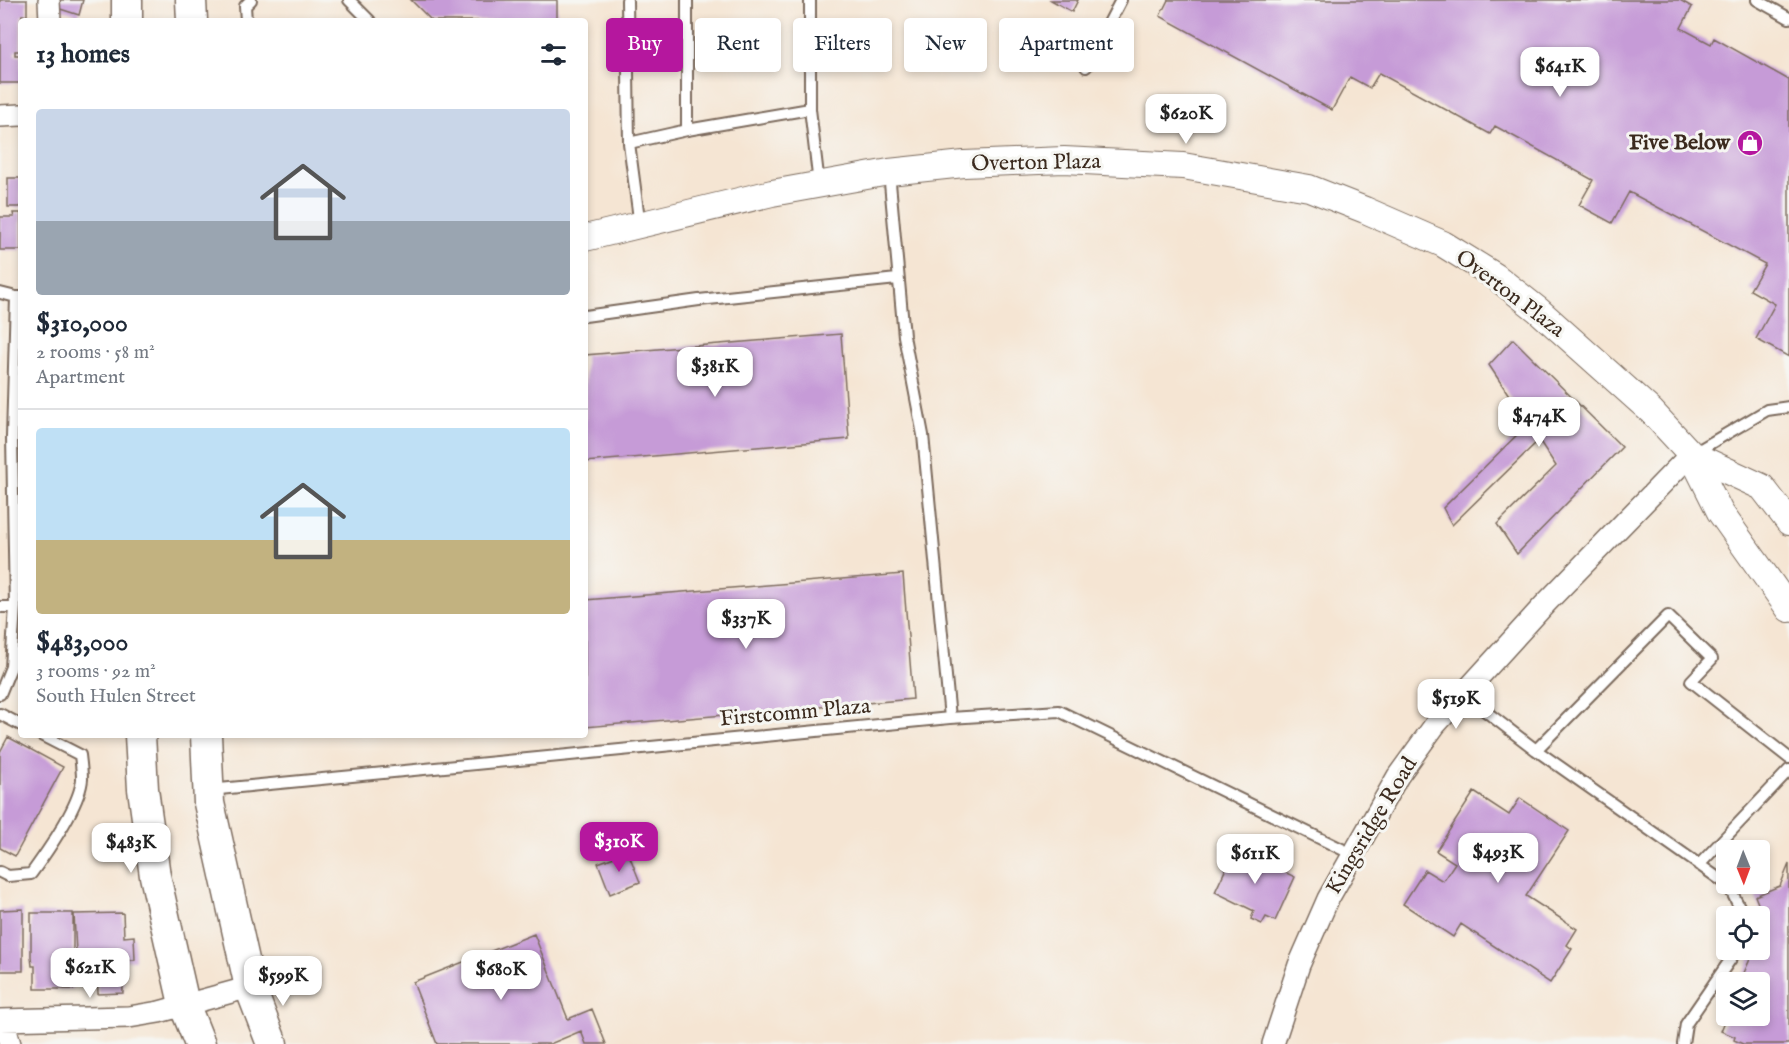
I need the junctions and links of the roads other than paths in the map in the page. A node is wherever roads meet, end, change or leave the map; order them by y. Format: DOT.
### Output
graph roads {
  1 [pos="49,0"];
  2 [pos="127,0"];
  3 [pos="191,0"];
  4 [pos="251,0"];
  5 [pos="349,0"];
  6 [pos="627,0"];
  7 [pos="687,0"];
  8 [pos="810,0"];
  9 [pos="1121,0"];
  10 [pos="1757,0"];
  11 [pos="50,18"];
  12 [pos="127,18"];
  13 [pos="192,18"];
  14 [pos="246,18"];
  15 [pos="367,18"];
  16 [pos="1112,18"];
  17 [pos="1789,18"];
  18 [pos="810,109"];
  19 [pos="18,115"];
  20 [pos="0,116"];
  21 [pos="687,129"];
  22 [pos="629,142"];
  23 [pos="889,172"];
  24 [pos="819,185"];
  25 [pos="640,226"];
  26 [pos="588,237"];
  27 [pos="897,279"];
  28 [pos="0,293"];
  29 [pos="18,297"];
  30 [pos="588,316"];
  31 [pos="18,329"];
  32 [pos="1789,407"];
  33 [pos="1691,454"];
  34 [pos="1789,522"];
  35 [pos="0,607"];
  36 [pos="15,607"];
  37 [pos="1789,609"];
  38 [pos="0,694"];
  39 [pos="1463,694"];
  40 [pos="0,714"];
  41 [pos="950,718"];
  42 [pos="18,723"];
  43 [pos="47,738"];
  44 [pos="140,738"];
  45 [pos="206,738"];
  46 [pos="1536,750"];
  47 [pos="1789,758"];
  48 [pos="1789,770"];
  49 [pos="209,790"];
  50 [pos="1354,855"];
  51 [pos="1699,864"];
  52 [pos="0,872"];
  53 [pos="1740,906"];
  54 [pos="1730,960"];
  55 [pos="250,987"];
  56 [pos="184,1004"];
  57 [pos="2,1020"];
  58 [pos="10,1044"];
  59 [pos="200,1044"];
  60 [pos="272,1044"];
  61 [pos="1273,1044"];
  62 [pos="1683,1044"];
  1 -- 11 [label="street"];
  2 -- 12 [label="main road"];
  3 -- 13 [label="main road"];
  4 -- 14 [label="lane"];
  5 -- 15 [label="lane"];
  6 -- 22 [label="lane"];
  7 -- 21 [label="lane"];
  8 -- 18 [label="lane"];
  9 -- 16 [label="lane"];
  10 -- 17 [label="lane"];
  18 -- 21 [label="lane"];
  18 -- 24 [label="lane"];
  19 -- 20 [label="street"];
  21 -- 22 [label="lane"];
  22 -- 25 [label="lane"];
  23 -- 24 [label="street, Overton Plaza"];
  23 -- 27 [label="lane"];
  23 -- 33 [label="street, Overton Plaza"];
  24 -- 25 [label="street, Overton Plaza"];
  25 -- 26 [label="street, Overton Plaza"];
  27 -- 30 [label="lane"];
  27 -- 41 [label="lane"];
  28 -- 29 [label="lane"];
  29 -- 31 [label="lane"];
  31 -- 36 [label="lane"];
  32 -- 33 [label="lane"];
  33 -- 34 [label="street, Overton Plaza"];
  33 -- 37 [label="street, Overton Plaza"];
  33 -- 39 [label="street, Kingsridge Road"];
  35 -- 36 [label="lane"];
  36 -- 38 [label="lane"];
  39 -- 46 [label="lane"];
  39 -- 50 [label="street, Kingsridge Road"];
  40 -- 42 [label="lane"];
  41 -- 49 [label="lane, Firstcomm Plaza"];
  41 -- 50 [label="lane, Firstcomm Plaza"];
  43 -- 52 [label="lane"];
  44 -- 56 [label="main road"];
  45 -- 49 [label="main road"];
  46 -- 47 [label="lane"];
  46 -- 51 [label="lane"];
  48 -- 51 [label="lane"];
  49 -- 55 [label="main road"];
  50 -- 61 [label="street, Kingsridge Road"];
  51 -- 53 [label="lane"];
  54 -- 62 [label="lane"];
  55 -- 56 [label="street"];
  55 -- 60 [label="main road"];
  56 -- 57 [label="street"];
  56 -- 59 [label="main road"];
  57 -- 58 [label="street"];
}
